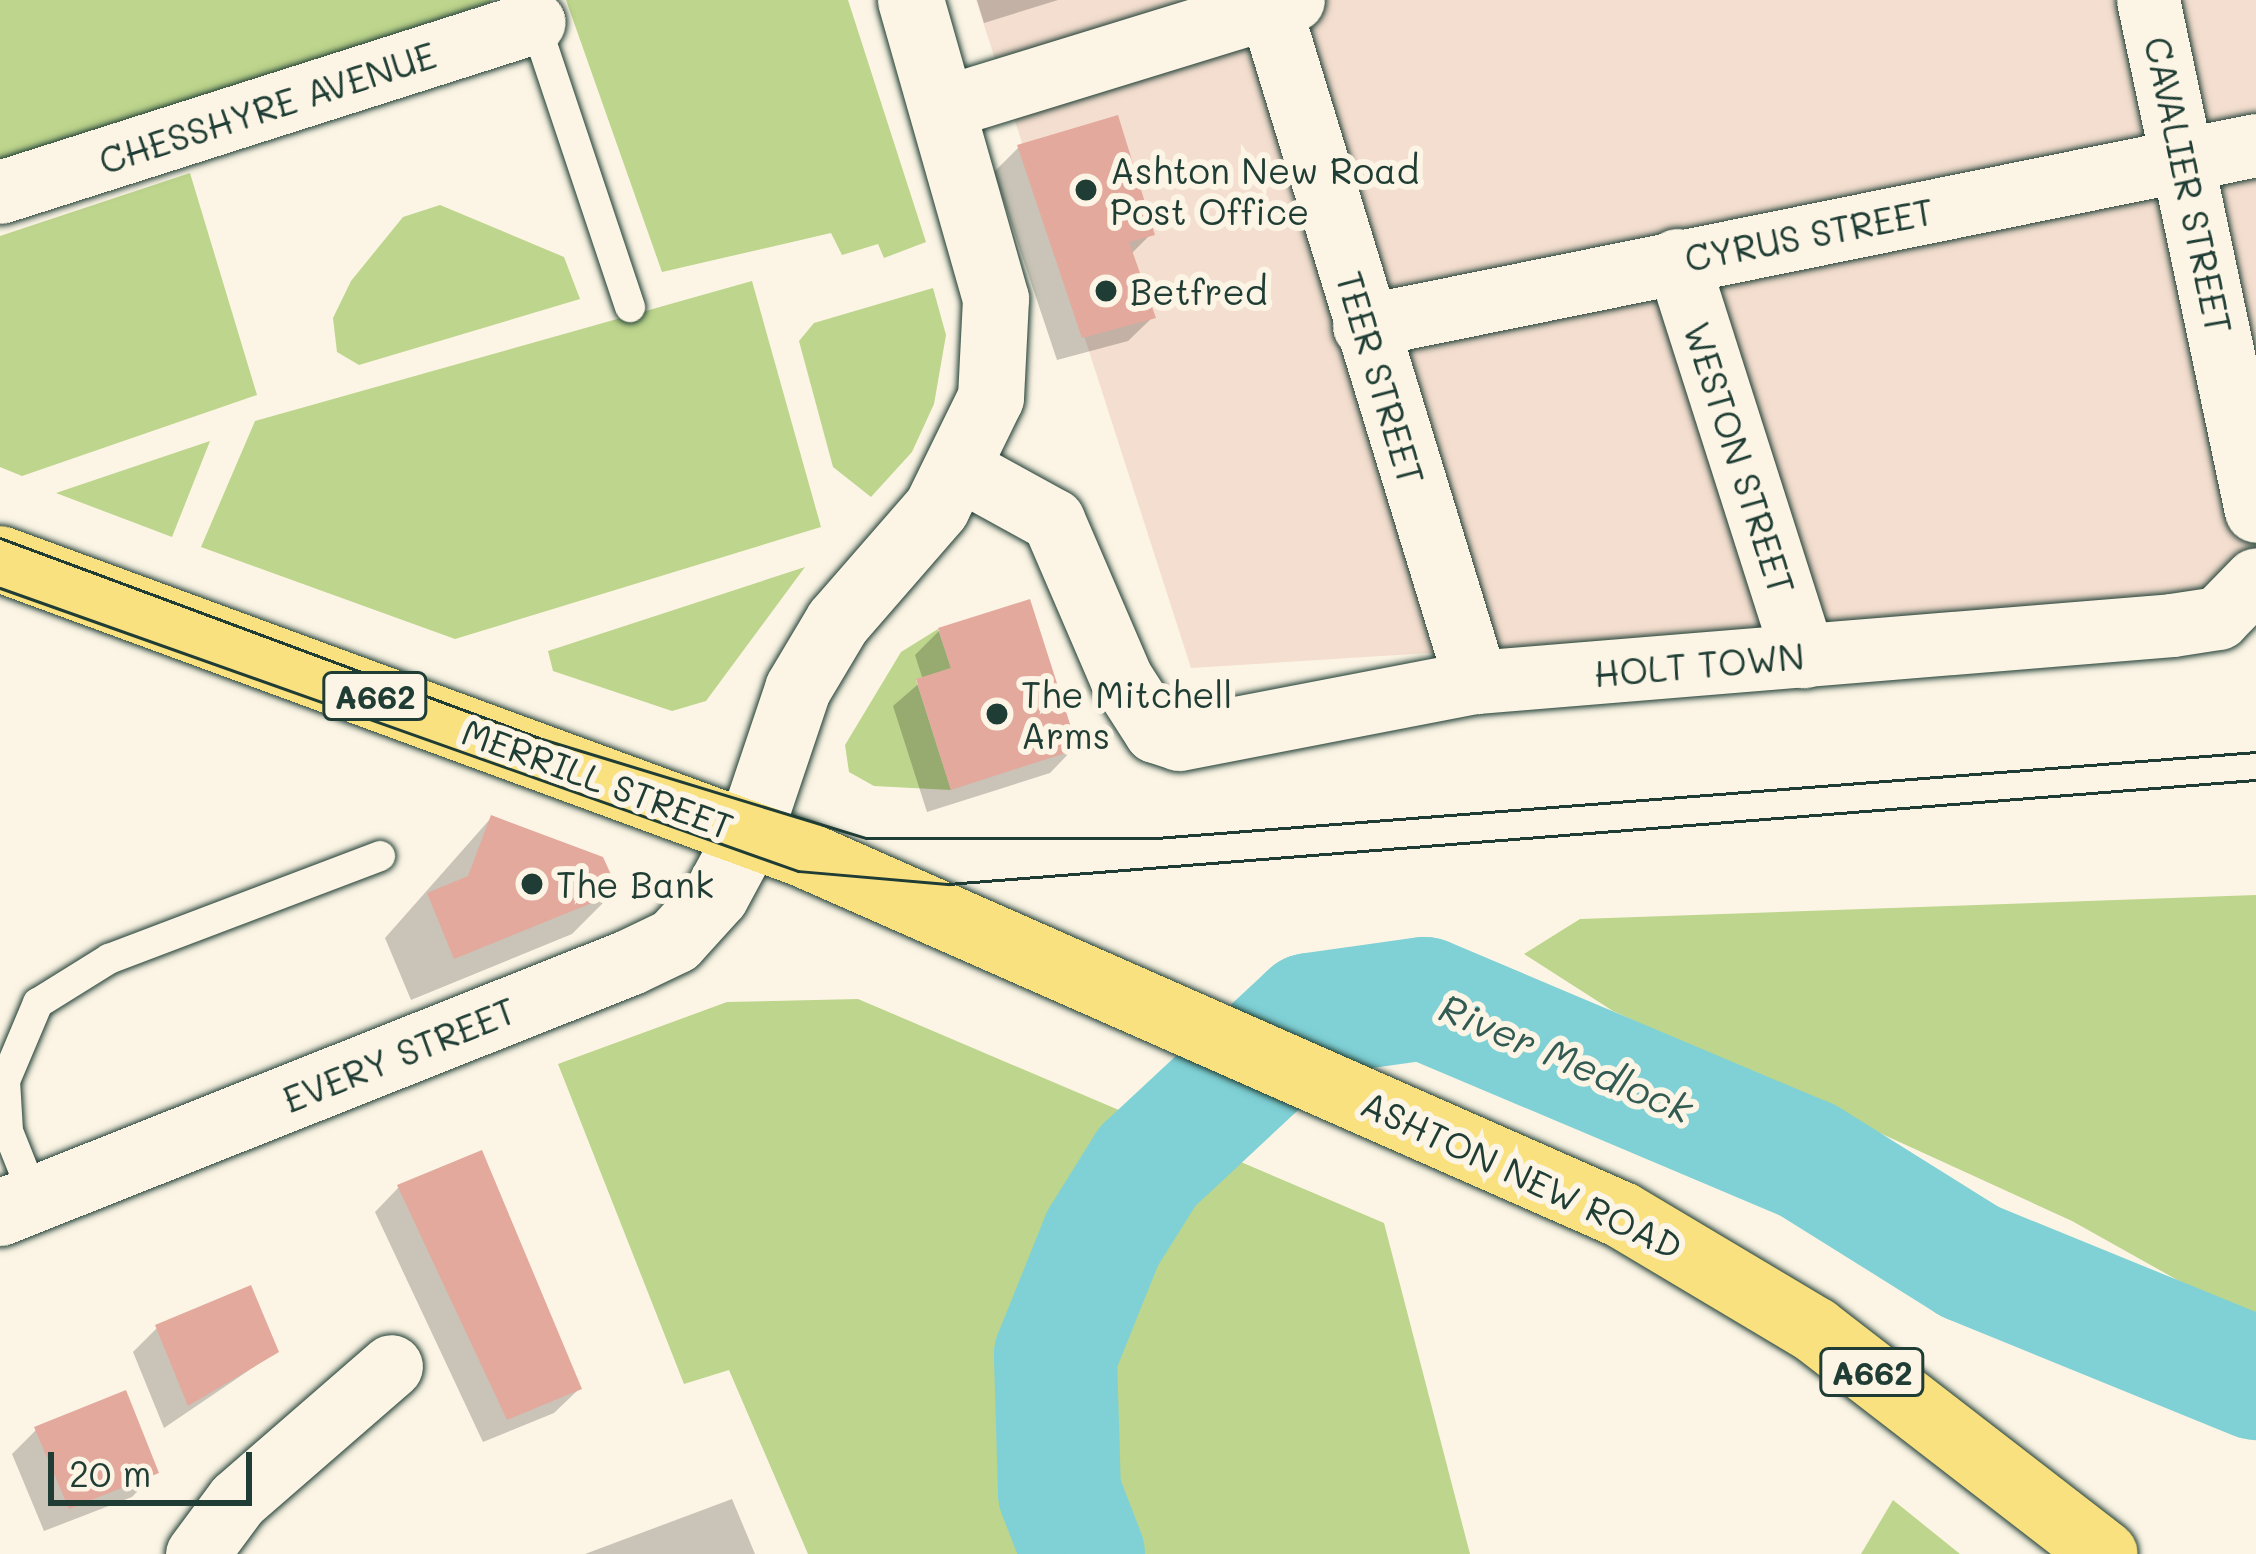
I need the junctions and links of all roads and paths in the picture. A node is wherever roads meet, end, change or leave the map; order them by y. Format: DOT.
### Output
graph roads {
  1 [pos="910,0"];
  2 [pos="2148,0"];
  3 [pos="1281,2"];
  4 [pos="531,11"];
  5 [pos="944,107"];
  6 [pos="2256,145"];
  7 [pos="2188,159"];
  8 [pos="0,192"];
  9 [pos="1677,260"];
  10 [pos="630,307"];
  11 [pos="1364,326"];
  12 [pos="962,470"];
  13 [pos="2256,511"];
  14 [pos="0,559"];
  15 [pos="2250,590"];
  16 [pos="1803,656"];
  17 [pos="1476,682"];
  18 [pos="749,835"];
  19 [pos="380,856"];
  20 [pos="1346,1090"];
  21 [pos="18,1206"];
  22 [pos="391,1366"];
  23 [pos="196,1554"];
  24 [pos="2105,1554"];
  1 -- 5 [label="street, EVERY STREET"];
  2 -- 7 [label="street, CAVALIER STREET"];
  3 -- 5 [label="street"];
  3 -- 11 [label="street, TEER STREET"];
  4 -- 8 [label="street, CHESSHYRE AVENUE"];
  4 -- 10 [label="lane"];
  5 -- 12 [label="street, EVERY STREET"];
  6 -- 7 [label="street, CYRUS STREET"];
  7 -- 9 [label="street, CYRUS STREET"];
  7 -- 13 [label="street, CAVALIER STREET"];
  9 -- 11 [label="street, CYRUS STREET"];
  9 -- 16 [label="street, WESTON STREET"];
  11 -- 17 [label="street, TEER STREET"];
  12 -- 17 [label="street, HOLT TOWN"];
  12 -- 18 [label="street, EVERY STREET"];
  14 -- 18 [label="main road, MERRILL STREET / A662"];
  15 -- 16 [label="street, HOLT TOWN"];
  16 -- 17 [label="street, HOLT TOWN"];
  18 -- 20 [label="main road, MERRILL STREET / A662"];
  18 -- 21 [label="street, EVERY STREET"];
  19 -- 21 [label="lane"];
  20 -- 24 [label="main road, ASHTON NEW ROAD / A662"];
  22 -- 23 [label="street"];
}
